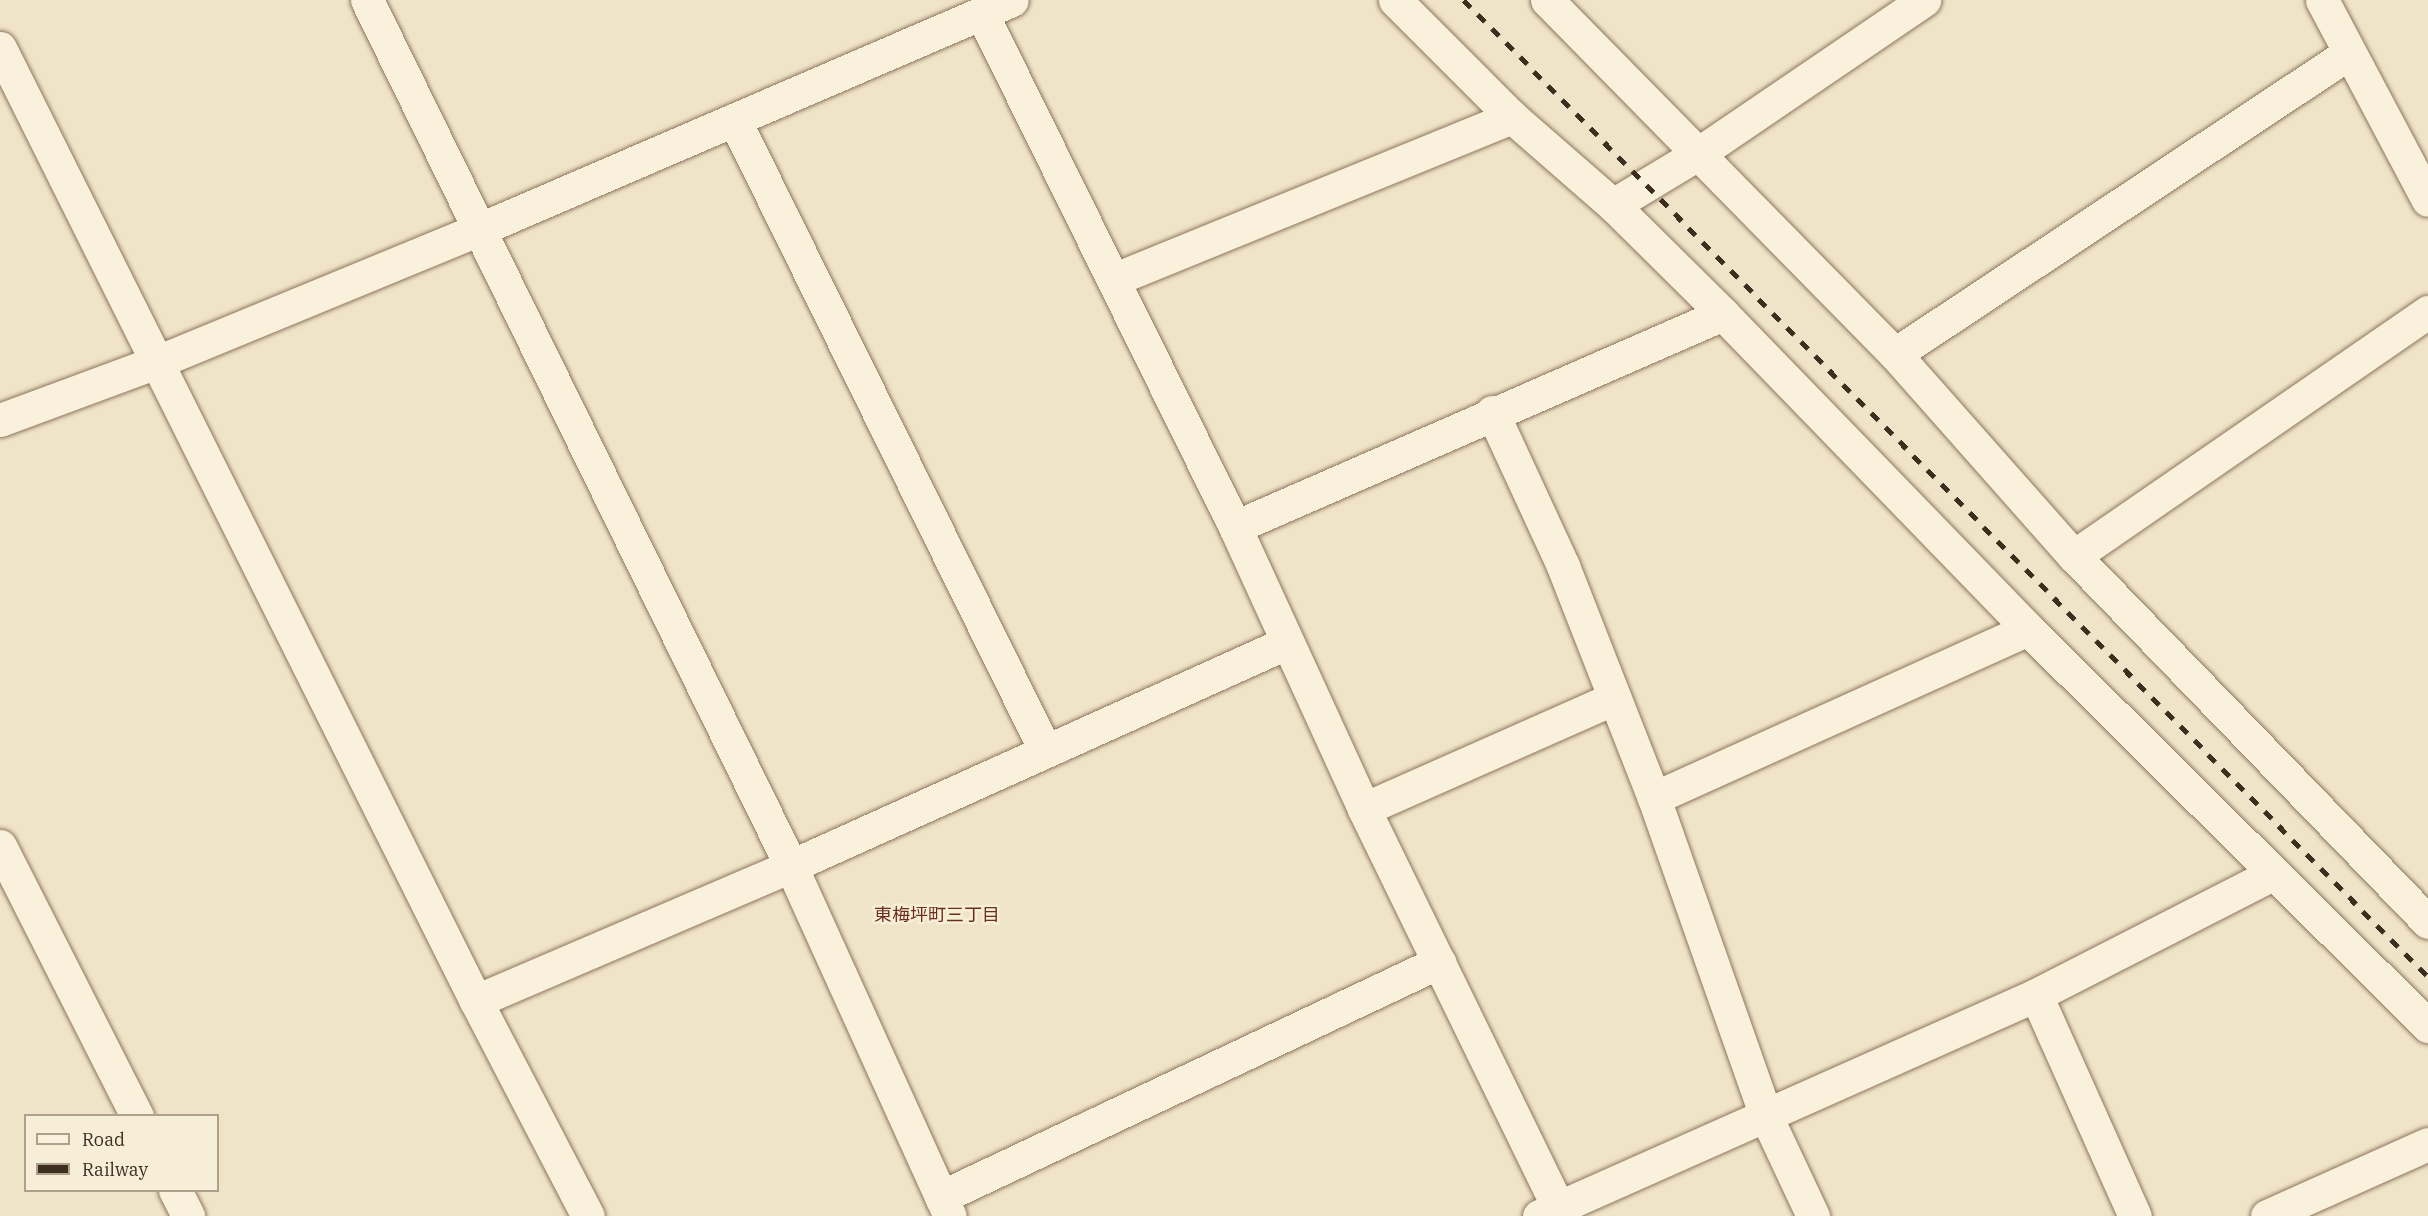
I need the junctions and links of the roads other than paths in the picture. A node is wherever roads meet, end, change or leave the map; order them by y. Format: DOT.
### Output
graph roads {
  1 [pos="368,0"];
  2 [pos="1012,0"];
  3 [pos="1395,0"];
  4 [pos="1547,0"];
  5 [pos="1924,0"];
  6 [pos="2322,0"];
  7 [pos="982,14"];
  8 [pos="0,48"];
  9 [pos="2349,53"];
  10 [pos="1512,117"];
  11 [pos="735,121"];
  12 [pos="1696,155"];
  13 [pos="2428,200"];
  14 [pos="1613,205"];
  15 [pos="478,230"];
  16 [pos="1115,279"];
  17 [pos="2428,312"];
  18 [pos="1723,314"];
  19 [pos="1895,354"];
  20 [pos="157,362"];
  21 [pos="1492,412"];
  22 [pos="0,420"];
  23 [pos="1235,526"];
  24 [pos="2074,556"];
  25 [pos="2028,628"];
  26 [pos="1286,643"];
  27 [pos="1614,698"];
  28 [pos="1045,750"];
  29 [pos="1654,798"];
  30 [pos="1364,809"];
  31 [pos="0,846"];
  32 [pos="791,866"];
  33 [pos="2274,873"];
  34 [pos="2428,922"];
  35 [pos="1439,962"];
  36 [pos="2036,995"];
  37 [pos="476,1001"];
  38 [pos="2428,1026"];
  39 [pos="136,1114"];
  40 [pos="1765,1114"];
  41 [pos="2428,1144"];
  42 [pos="176,1192"];
  43 [pos="945,1206"];
  44 [pos="1548,1212"];
  45 [pos="188,1216"];
  46 [pos="588,1216"];
  47 [pos="1813,1216"];
  48 [pos="2135,1216"];
  49 [pos="2266,1216"];
  1 -- 15 [label="street"];
  2 -- 7 [label="street"];
  3 -- 10 [label="street"];
  4 -- 12 [label="street"];
  5 -- 12 [label="street"];
  6 -- 9 [label="street"];
  7 -- 11 [label="street"];
  7 -- 16 [label="street"];
  8 -- 20 [label="street"];
  9 -- 13 [label="street"];
  9 -- 19 [label="street"];
  10 -- 14 [label="street"];
  10 -- 16 [label="street"];
  11 -- 15 [label="street"];
  11 -- 28 [label="street"];
  12 -- 14 [label="street"];
  12 -- 19 [label="street"];
  14 -- 18 [label="street"];
  15 -- 20 [label="street"];
  15 -- 32 [label="street"];
  16 -- 23 [label="street"];
  17 -- 24 [label="street"];
  18 -- 21 [label="street"];
  18 -- 25 [label="street"];
  19 -- 24 [label="street"];
  20 -- 22 [label="street"];
  20 -- 37 [label="street"];
  21 -- 23 [label="street"];
  21 -- 27 [label="street"];
  23 -- 26 [label="street"];
  24 -- 34 [label="street"];
  25 -- 29 [label="street"];
  25 -- 33 [label="street"];
  26 -- 28 [label="street"];
  26 -- 30 [label="street"];
  27 -- 29 [label="street"];
  27 -- 30 [label="street"];
  28 -- 32 [label="street"];
  29 -- 40 [label="street"];
  30 -- 35 [label="street"];
  31 -- 39 [label="street"];
  32 -- 37 [label="street"];
  32 -- 43 [label="street"];
  33 -- 36 [label="street"];
  33 -- 38 [label="street"];
  35 -- 43 [label="street"];
  35 -- 44 [label="street"];
  36 -- 40 [label="street"];
  36 -- 48 [label="street"];
  37 -- 46 [label="street"];
  40 -- 44 [label="street"];
  40 -- 47 [label="street"];
  41 -- 49 [label="street"];
  42 -- 45 [label="street"];
}
